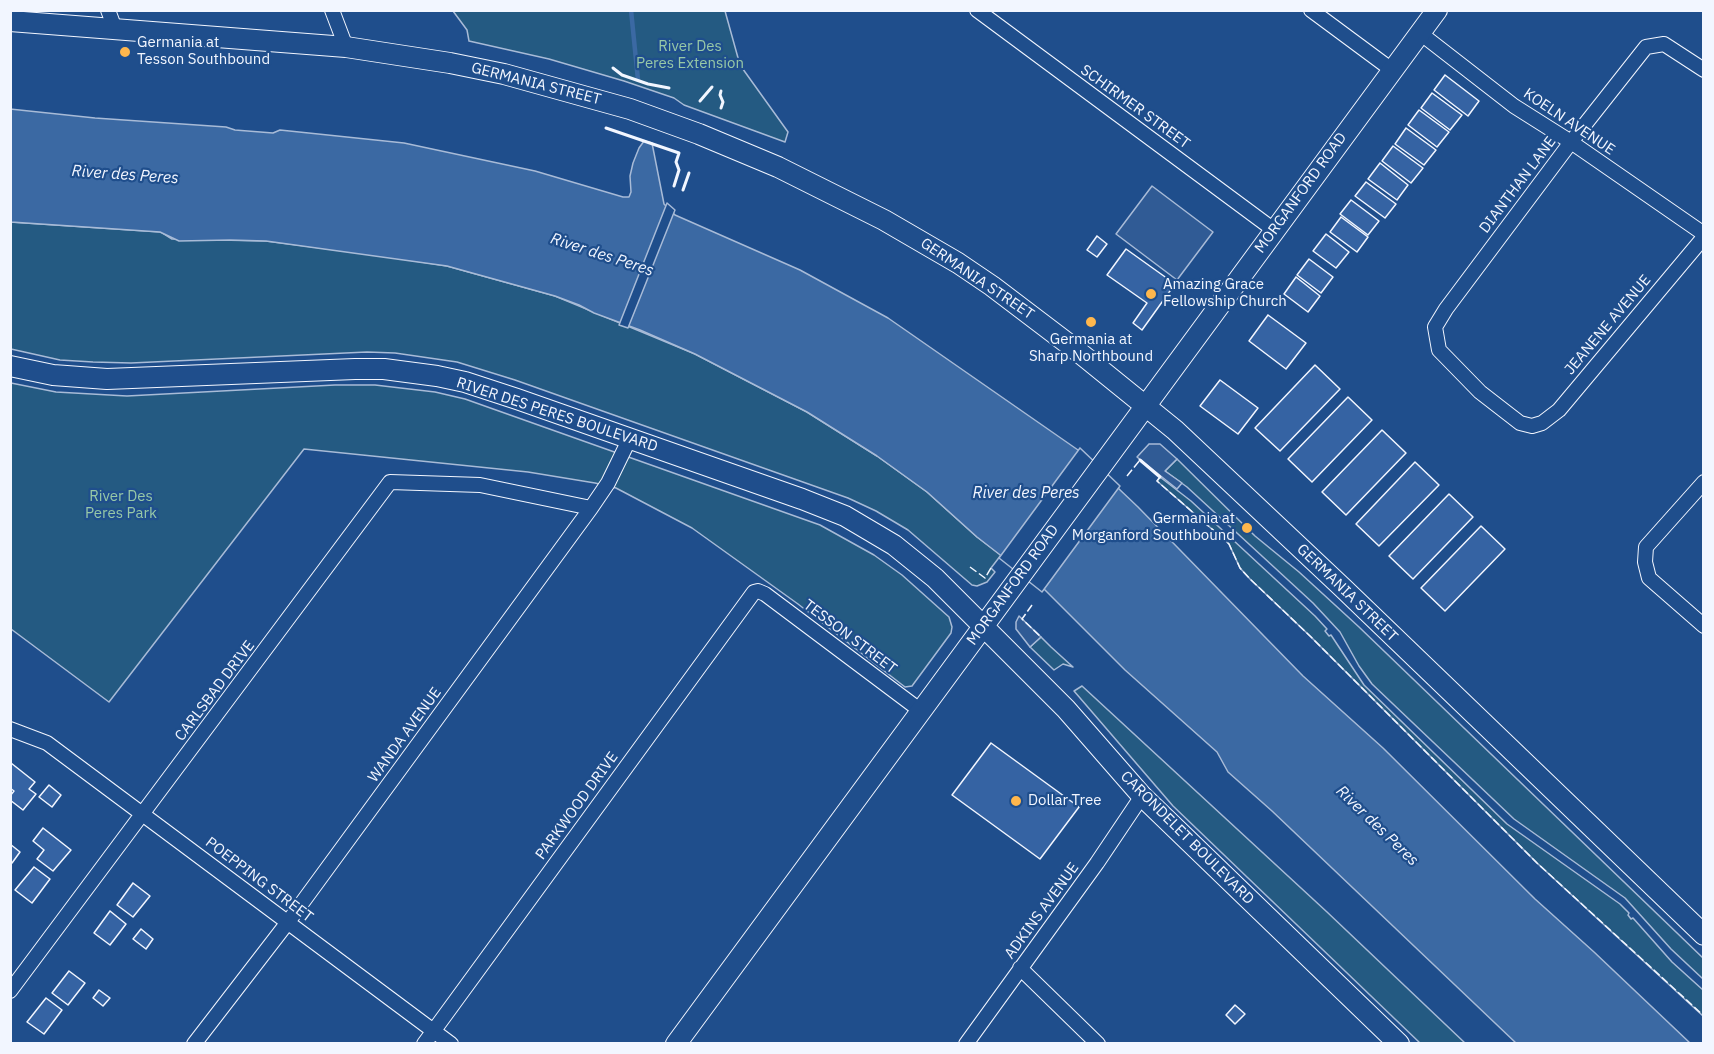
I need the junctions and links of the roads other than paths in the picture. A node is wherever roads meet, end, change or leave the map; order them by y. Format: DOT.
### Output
graph roads {
  1 [pos="332,10"];
  2 [pos="976,10"];
  3 [pos="1311,10"];
  4 [pos="1437,10"];
  5 [pos="111,20"];
  6 [pos="10,21"];
  7 [pos="1420,33"];
  8 [pos="346,47"];
  9 [pos="1392,70"];
  10 [pos="1704,70"];
  11 [pos="1571,142"];
  12 [pos="1274,230"];
  13 [pos="1704,235"];
  14 [pos="10,366"];
  15 [pos="1145,405"];
  16 [pos="1532,426"];
  17 [pos="630,438"];
  18 [pos="1704,482"];
  19 [pos="591,508"];
  20 [pos="758,591"];
  21 [pos="983,626"];
  22 [pos="1704,626"];
  23 [pos="921,711"];
  24 [pos="10,729"];
  25 [pos="1142,796"];
  26 [pos="144,815"];
  27 [pos="288,922"];
  28 [pos="1704,935"];
  29 [pos="1020,969"];
  30 [pos="10,991"];
  31 [pos="434,1031"];
  32 [pos="194,1044"];
  33 [pos="424,1044"];
  34 [pos="452,1044"];
  35 [pos="676,1044"];
  36 [pos="966,1044"];
  37 [pos="1098,1044"];
  38 [pos="1399,1044"];
  1 -- 8 [label="street"];
  2 -- 12 [label="street, SCHIRMER STREET"];
  3 -- 9 [label="street"];
  4 -- 7 [label="main road, MORGANFORD ROAD"];
  5 -- 6 [label="main road, GERMANIA STREET"];
  5 -- 8 [label="main road, GERMANIA STREET"];
  7 -- 9 [label="main road, MORGANFORD ROAD"];
  7 -- 11 [label="street, KOELN AVENUE"];
  8 -- 15 [label="main road, GERMANIA STREET"];
  9 -- 12 [label="main road, MORGANFORD ROAD"];
  10 -- 11 [label="street, DIANTHAN LANE"];
  11 -- 13 [label="street, KOELN AVENUE"];
  11 -- 16 [label="street, DIANTHAN LANE"];
  12 -- 15 [label="main road, MORGANFORD ROAD"];
  13 -- 16 [label="street, JEANENE AVENUE"];
  14 -- 17 [label="main road, RIVER DES PERES BOULEVARD"];
  15 -- 21 [label="main road, MORGANFORD ROAD"];
  15 -- 28 [label="main road, GERMANIA STREET"];
  17 -- 19 [label="street, WANDA AVENUE"];
  17 -- 21 [label="main road, RIVER DES PERES BOULEVARD"];
  18 -- 22 [label="street"];
  19 -- 26 [label="street, CARLSBAD DRIVE"];
  19 -- 27 [label="street, WANDA AVENUE"];
  20 -- 23 [label="street, TESSON STREET"];
  20 -- 31 [label="street, PARKWOOD DRIVE"];
  21 -- 23 [label="main road, MORGANFORD ROAD"];
  21 -- 25 [label="main road, CARONDELET BOULEVARD"];
  23 -- 35 [label="main road, MORGANFORD ROAD"];
  24 -- 26 [label="street, POEPPING STREET"];
  25 -- 29 [label="street, ADKINS AVENUE"];
  25 -- 38 [label="main road, CARONDELET BOULEVARD"];
  26 -- 27 [label="street, POEPPING STREET"];
  26 -- 30 [label="street, CARLSBAD DRIVE"];
  27 -- 31 [label="street, POEPPING STREET"];
  27 -- 32 [label="street, WANDA AVENUE"];
  29 -- 36 [label="street, ADKINS AVENUE"];
  29 -- 37 [label="street"];
  31 -- 33 [label="street, PARKWOOD DRIVE"];
  31 -- 34 [label="street, POEPPING STREET"];
}
